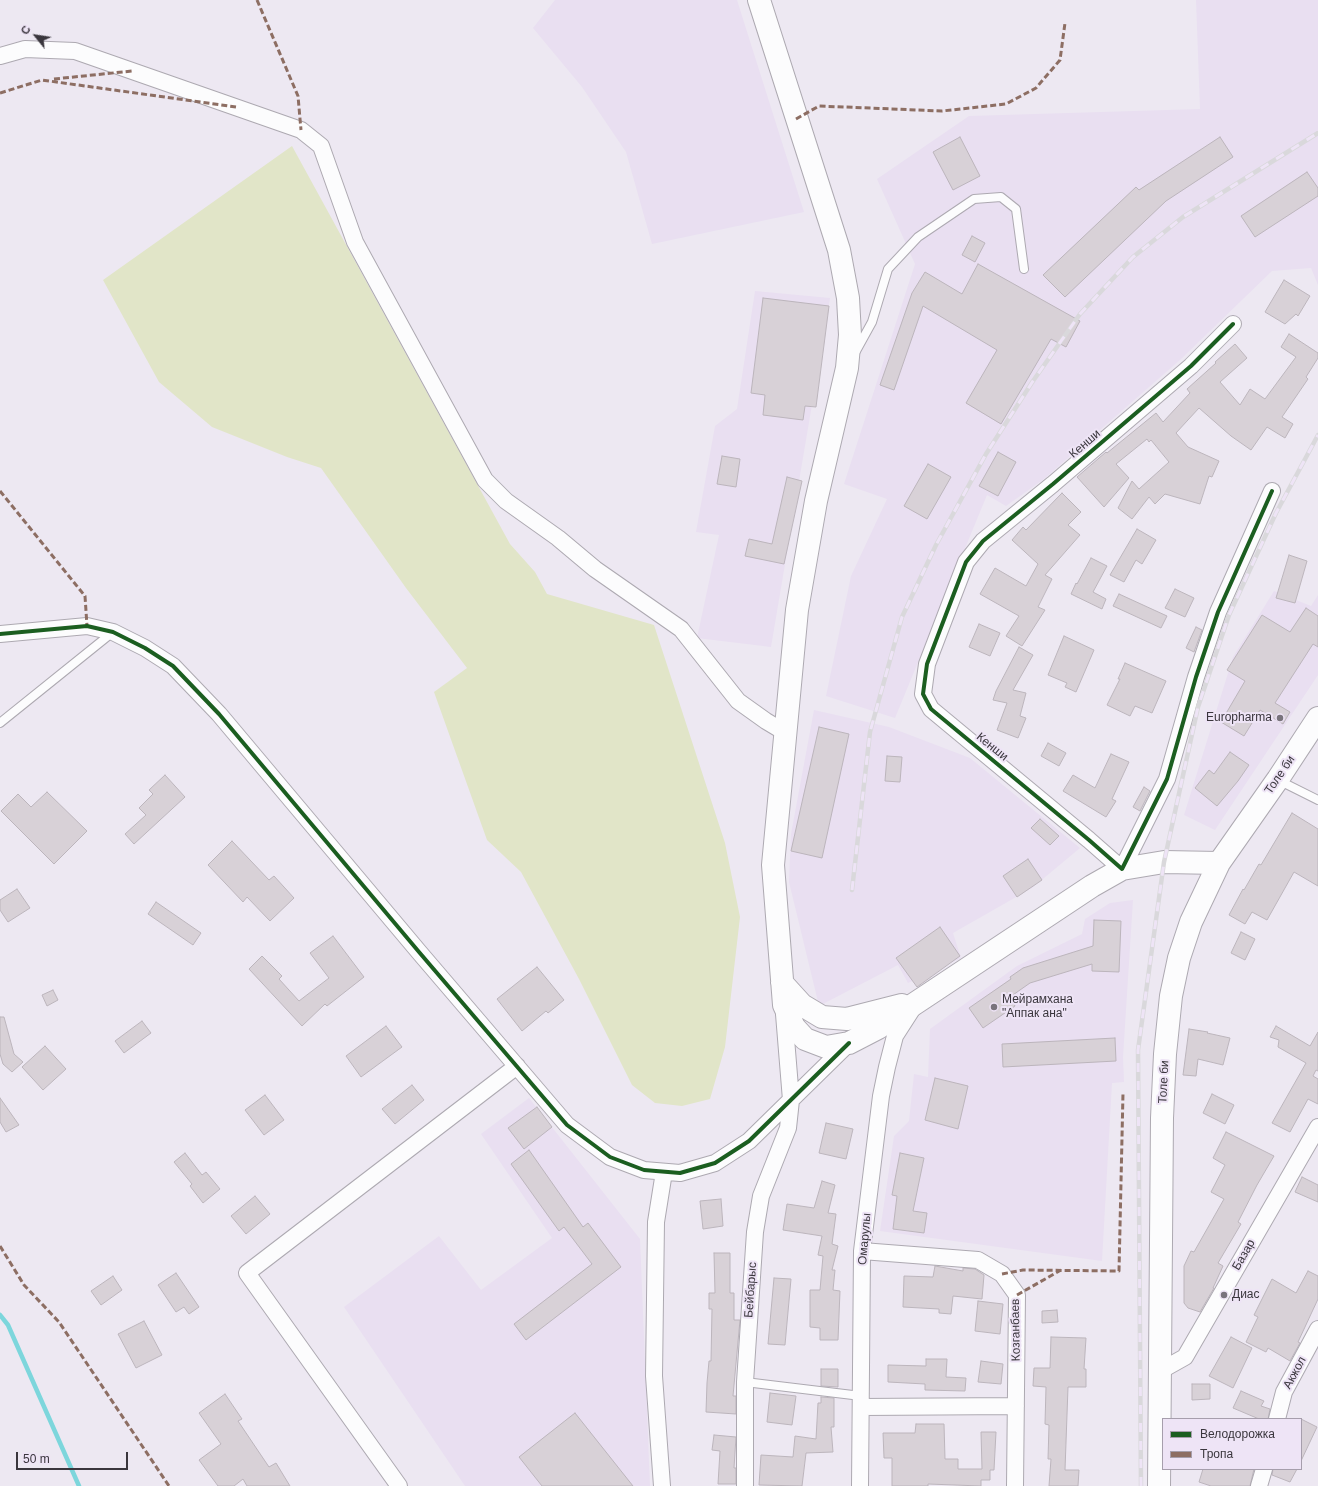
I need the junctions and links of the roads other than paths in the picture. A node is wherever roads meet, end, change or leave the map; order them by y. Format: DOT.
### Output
graph roads {
  1 [pos="759,0"];
  2 [pos="0,56"];
  3 [pos="1024,269"];
  4 [pos="1233,324"];
  5 [pos="847,368"];
  6 [pos="1272,491"];
  7 [pos="114,632"];
  8 [pos="0,634"];
  9 [pos="1318,718"];
  10 [pos="0,724"];
  11 [pos="786,733"];
  12 [pos="1278,779"];
  13 [pos="1318,800"];
  14 [pos="1219,863"];
  15 [pos="1122,870"];
  16 [pos="782,983"];
  17 [pos="918,1001"];
  18 [pos="784,1005"];
  19 [pos="849,1043"];
  20 [pos="517,1066"];
  21 [pos="791,1100"];
  22 [pos="1318,1127"];
  23 [pos="664,1172"];
  24 [pos="862,1251"];
  25 [pos="1318,1329"];
  26 [pos="1160,1371"];
  27 [pos="745,1382"];
  28 [pos="861,1402"];
  29 [pos="1016,1406"];
  30 [pos="1277,1418"];
  31 [pos="1264,1470"];
  32 [pos="1162,1485"];
  33 [pos="399,1486"];
  34 [pos="662,1486"];
  35 [pos="744,1486"];
  36 [pos="860,1486"];
  37 [pos="1015,1486"];
  38 [pos="1259,1486"];
  1 -- 5 [label="main road"];
  2 -- 11 [label="street"];
  3 -- 5 [label="lane"];
  4 -- 15 [label="street, Кенши"];
  5 -- 11 [label="main road"];
  6 -- 15 [label="street"];
  7 -- 8 [label="street"];
  7 -- 10 [label="lane"];
  7 -- 20 [label="street"];
  9 -- 12 [label="main road, Толе би"];
  11 -- 16 [label="main road"];
  12 -- 13 [label="lane"];
  12 -- 14 [label="main road, Толе би"];
  14 -- 15 [label="main road"];
  14 -- 26 [label="main road, Толе би"];
  15 -- 17 [label="main road"];
  16 -- 17 [label="main road"];
  16 -- 18 [label="main road"];
  17 -- 19 [label="main road"];
  17 -- 24 [label="street, Омарулы"];
  18 -- 19 [label="main road"];
  18 -- 21 [label="street, Бейбарыс"];
  19 -- 21 [label="street"];
  20 -- 23 [label="street"];
  20 -- 33 [label="street"];
  21 -- 23 [label="street"];
  21 -- 27 [label="street, Бейбарыс"];
  22 -- 26 [label="street, Базар"];
  23 -- 34 [label="street"];
  24 -- 28 [label="street, Омарулы"];
  24 -- 29 [label="street, Козганбаев"];
  25 -- 30 [label="street, Акжол"];
  26 -- 32 [label="main road, Толе би"];
  27 -- 28 [label="lane"];
  27 -- 35 [label="street, Бейбарыс"];
  28 -- 29 [label="street"];
  28 -- 36 [label="street, Омарулы"];
  29 -- 37 [label="street, Козганбаев"];
  31 -- 38 [label="street"];
}
